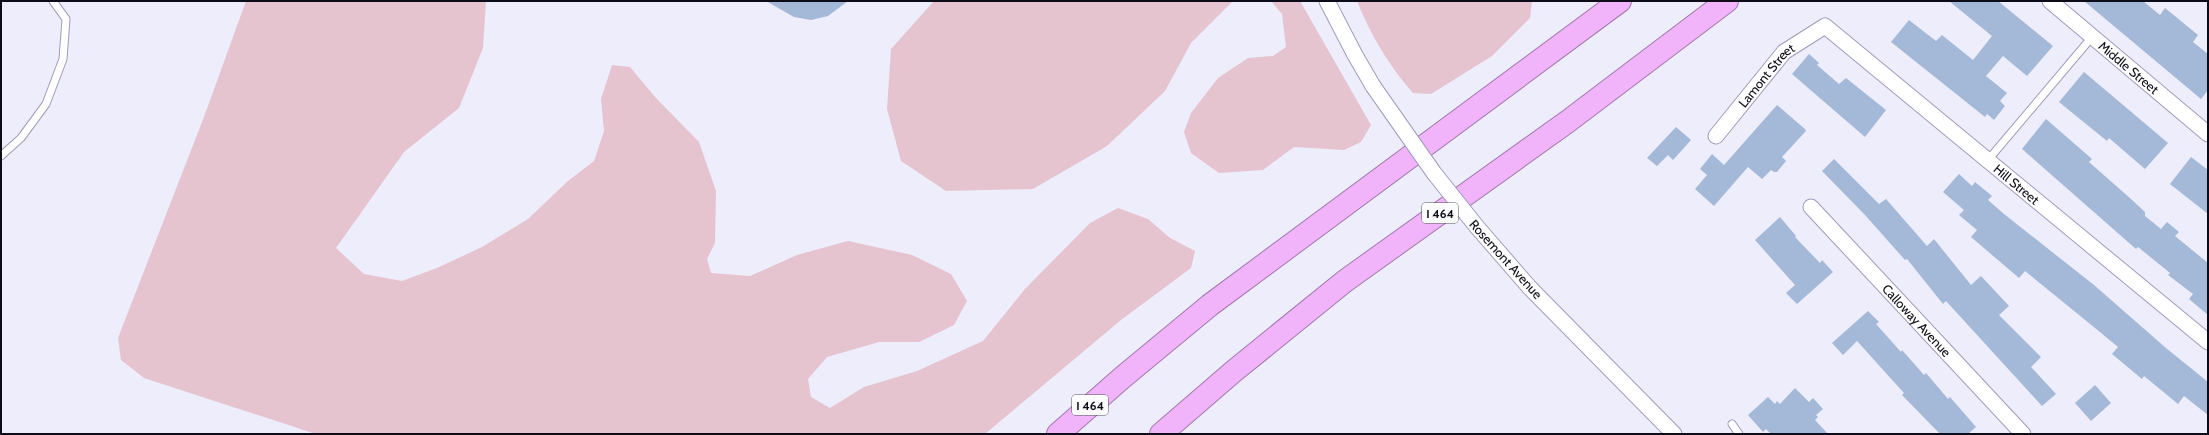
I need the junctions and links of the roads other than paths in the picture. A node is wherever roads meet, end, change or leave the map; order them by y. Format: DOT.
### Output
graph roads {
  1 [pos="53,1"];
  2 [pos="1327,1"];
  3 [pos="1620,1"];
  4 [pos="1727,1"];
  5 [pos="2050,1"];
  6 [pos="1825,26"];
  7 [pos="2092,37"];
  8 [pos="2208,134"];
  9 [pos="1716,136"];
  10 [pos="1,156"];
  11 [pos="1988,160"];
  12 [pos="1811,207"];
  13 [pos="2208,342"];
  14 [pos="1732,424"];
  15 [pos="1058,434"];
  16 [pos="1161,434"];
  17 [pos="1674,434"];
  18 [pos="1739,434"];
  19 [pos="2023,434"];
  1 -- 10 [label="lane"];
  2 -- 17 [label="street, Rosemont Avenue, bridge"];
  3 -- 15 [label="highway, I 464"];
  4 -- 16 [label="highway, I 464"];
  5 -- 7 [label="street, Middle Street"];
  6 -- 9 [label="street, Lamont Street"];
  6 -- 11 [label="street, Hill Street"];
  7 -- 8 [label="street, Middle Street"];
  7 -- 11 [label="lane"];
  11 -- 13 [label="street, Hill Street"];
  12 -- 19 [label="street, Calloway Avenue"];
  14 -- 18 [label="lane"];
}
